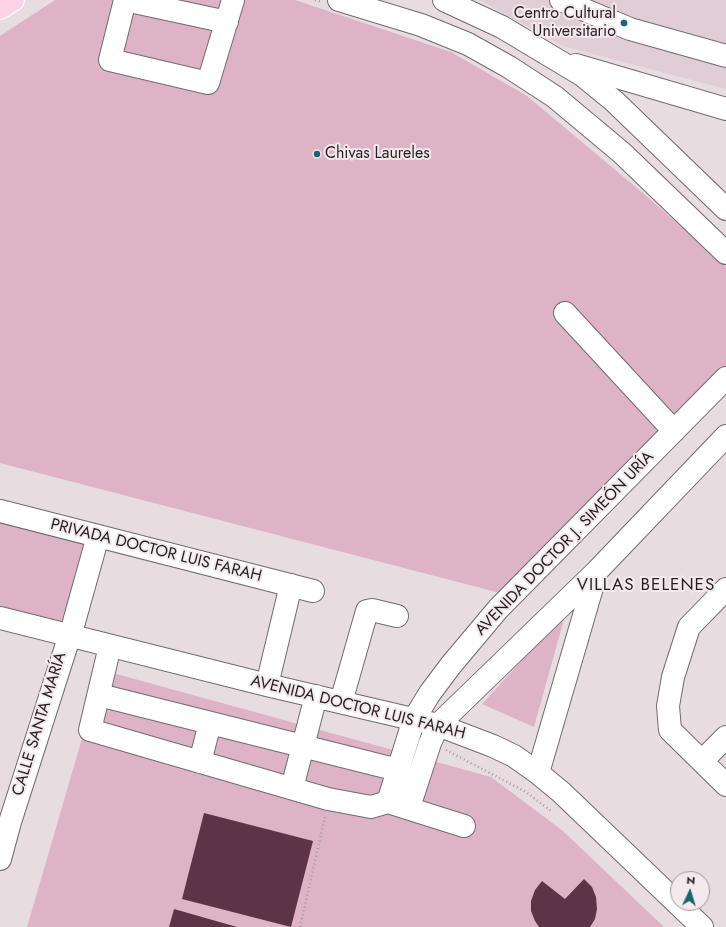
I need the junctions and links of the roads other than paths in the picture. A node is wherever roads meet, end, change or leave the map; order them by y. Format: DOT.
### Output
graph roads {
  1 [pos="13,0"];
  2 [pos="233,0"];
  3 [pos="444,0"];
  4 [pos="561,0"];
  5 [pos="333,2"];
  6 [pos="0,8"];
  7 [pos="227,22"];
  8 [pos="726,56"];
  9 [pos="559,60"];
  10 [pos="726,109"];
  11 [pos="726,209"];
  12 [pos="726,253"];
  13 [pos="565,313"];
  14 [pos="726,378"];
  15 [pos="674,431"];
  16 [pos="726,436"];
  17 [pos="0,511"];
  18 [pos="98,536"];
  19 [pos="596,572"];
  20 [pos="291,585"];
  21 [pos="726,589"];
  22 [pos="313,591"];
  23 [pos="397,616"];
  24 [pos="0,618"];
  25 [pos="68,635"];
  26 [pos="110,646"];
  27 [pos="266,685"];
  28 [pos="99,695"];
  29 [pos="316,696"];
  30 [pos="341,702"];
  31 [pos="414,719"];
  32 [pos="210,723"];
  33 [pos="438,725"];
  34 [pos="726,737"];
  35 [pos="303,746"];
  36 [pos="702,761"];
  37 [pos="200,762"];
  38 [pos="398,770"];
  39 [pos="538,773"];
  40 [pos="726,785"];
  41 [pos="292,788"];
  42 [pos="398,805"];
  43 [pos="5,820"];
  44 [pos="464,826"];
  45 [pos="0,860"];
  46 [pos="702,927"];
  1 -- 6 [label="main road"];
  2 -- 7 [label="street"];
  3 -- 9 [label="street"];
  4 -- 8 [label="street"];
  5 -- 12 [label="street"];
  7 -- 7 [label="street"];
  9 -- 10 [label="street"];
  9 -- 11 [label="street"];
  13 -- 15 [label="street"];
  14 -- 15 [label="street, AVENIDA DOCTOR J. SIMEÓN URÍA"];
  15 -- 31 [label="street, AVENIDA DOCTOR J. SIMEÓN URÍA"];
  16 -- 19 [label="street"];
  17 -- 18 [label="street, PRIVADA DOCTOR LUIS FARAH"];
  18 -- 20 [label="street, PRIVADA DOCTOR LUIS FARAH"];
  18 -- 25 [label="street, CALLE SANTA MARÍA"];
  19 -- 33 [label="street"];
  19 -- 39 [label="street"];
  20 -- 22 [label="street, PRIVADA DOCTOR LUIS FARAH"];
  20 -- 27 [label="street"];
  21 -- 36 [label="street"];
  23 -- 30 [label="street"];
  24 -- 25 [label="street, AVENIDA DOCTOR LUIS FARAH"];
  25 -- 26 [label="street, AVENIDA DOCTOR LUIS FARAH"];
  25 -- 43 [label="street, CALLE SANTA MARÍA"];
  26 -- 27 [label="street, AVENIDA DOCTOR LUIS FARAH"];
  26 -- 28 [label="street"];
  27 -- 29 [label="street, AVENIDA DOCTOR LUIS FARAH"];
  28 -- 32 [label="street"];
  28 -- 37 [label="street"];
  29 -- 30 [label="street, AVENIDA DOCTOR LUIS FARAH"];
  29 -- 35 [label="street"];
  30 -- 31 [label="street, AVENIDA DOCTOR LUIS FARAH"];
  31 -- 33 [label="street, AVENIDA DOCTOR LUIS FARAH"];
  31 -- 38 [label="street, AVENIDA DOCTOR J. SIMEÓN URÍA"];
  32 -- 35 [label="street"];
  32 -- 37 [label="street"];
  33 -- 39 [label="street, AVENIDA DOCTOR LUIS FARAH"];
  33 -- 42 [label="street"];
  34 -- 36 [label="street"];
  35 -- 38 [label="street"];
  35 -- 41 [label="street"];
  36 -- 40 [label="street"];
  37 -- 41 [label="street"];
  38 -- 42 [label="street, AVENIDA DOCTOR J. SIMEÓN URÍA"];
  39 -- 46 [label="street, AVENIDA DOCTOR LUIS FARAH"];
  41 -- 42 [label="street"];
  42 -- 44 [label="street"];
  43 -- 45 [label="street, CALLE SANTA MARÍA"];
}
